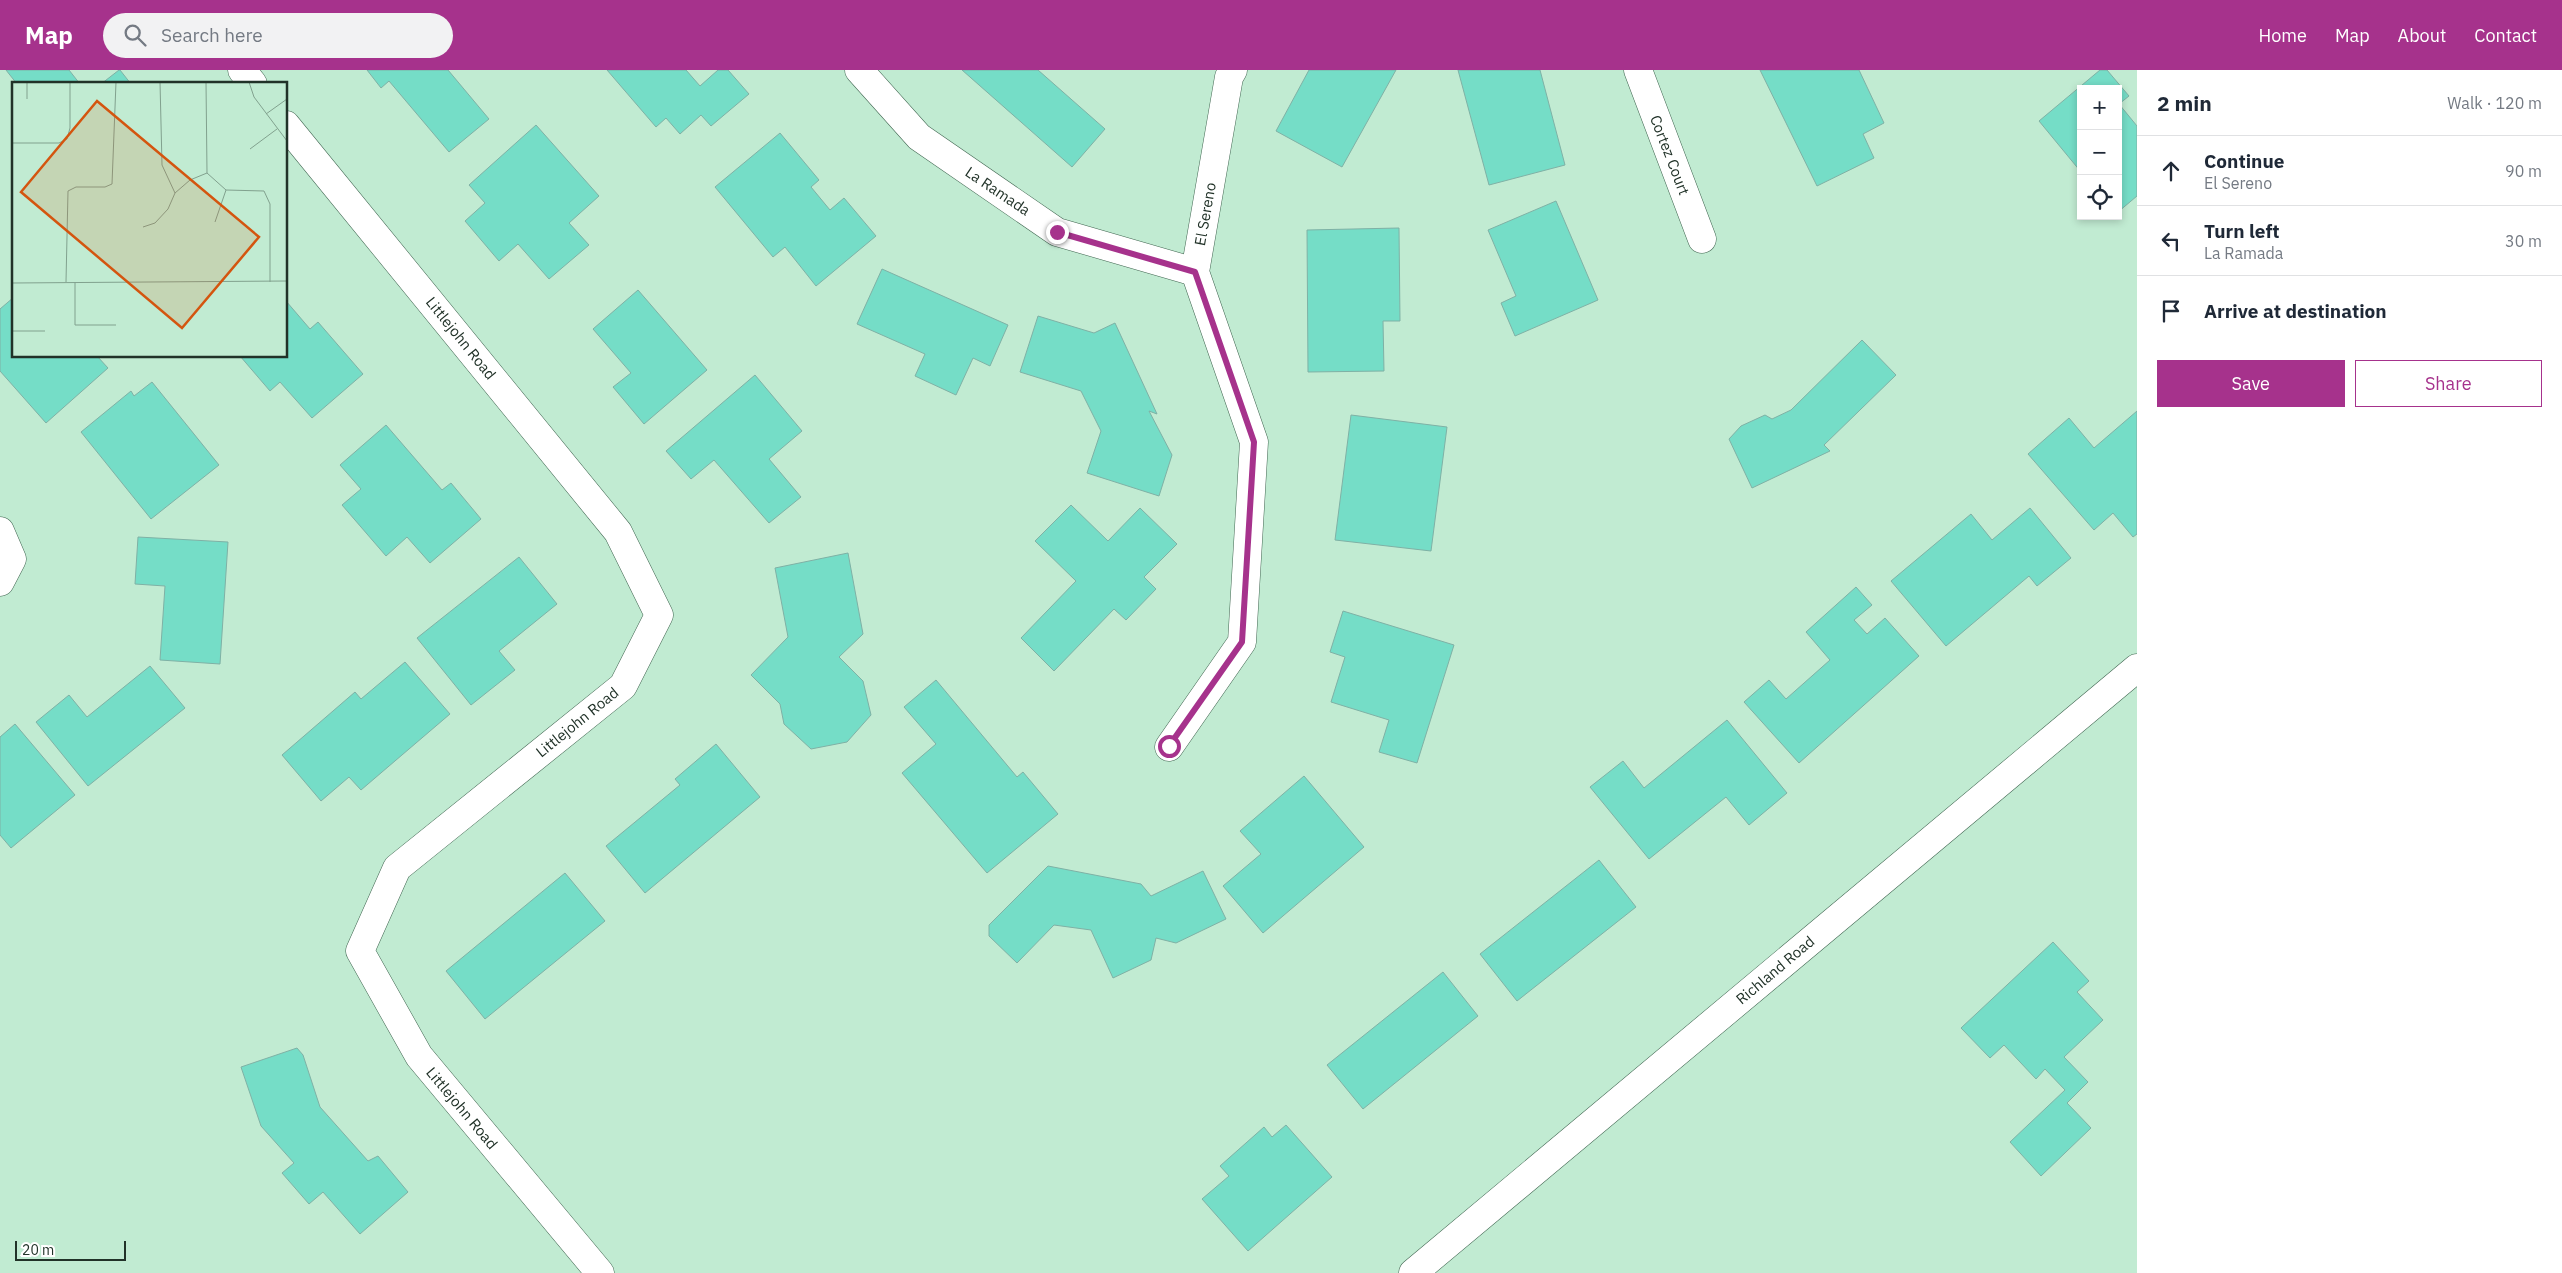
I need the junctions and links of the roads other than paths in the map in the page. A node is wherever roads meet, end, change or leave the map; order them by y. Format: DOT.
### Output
graph roads {
  1 [pos="242,70"];
  2 [pos="859,70"];
  3 [pos="1233,70"];
  4 [pos="1638,70"];
  5 [pos="251,82"];
  6 [pos="288,127"];
  7 [pos="1702,239"];
  8 [pos="1195,272"];
  9 [pos="0,531"];
  10 [pos="0,582"];
  11 [pos="2137,668"];
  12 [pos="1169,746"];
  13 [pos="600,1273"];
  14 [pos="1413,1273"];
  1 -- 5 [label="street"];
  2 -- 8 [label="street, La Ramada"];
  3 -- 8 [label="street, El Sereno"];
  4 -- 7 [label="street, Cortez Court"];
  6 -- 13 [label="street, Littlejohn Road"];
  8 -- 12 [label="street, El Sereno"];
  9 -- 10 [label="street"];
  11 -- 14 [label="street, Richland Road"];
}
